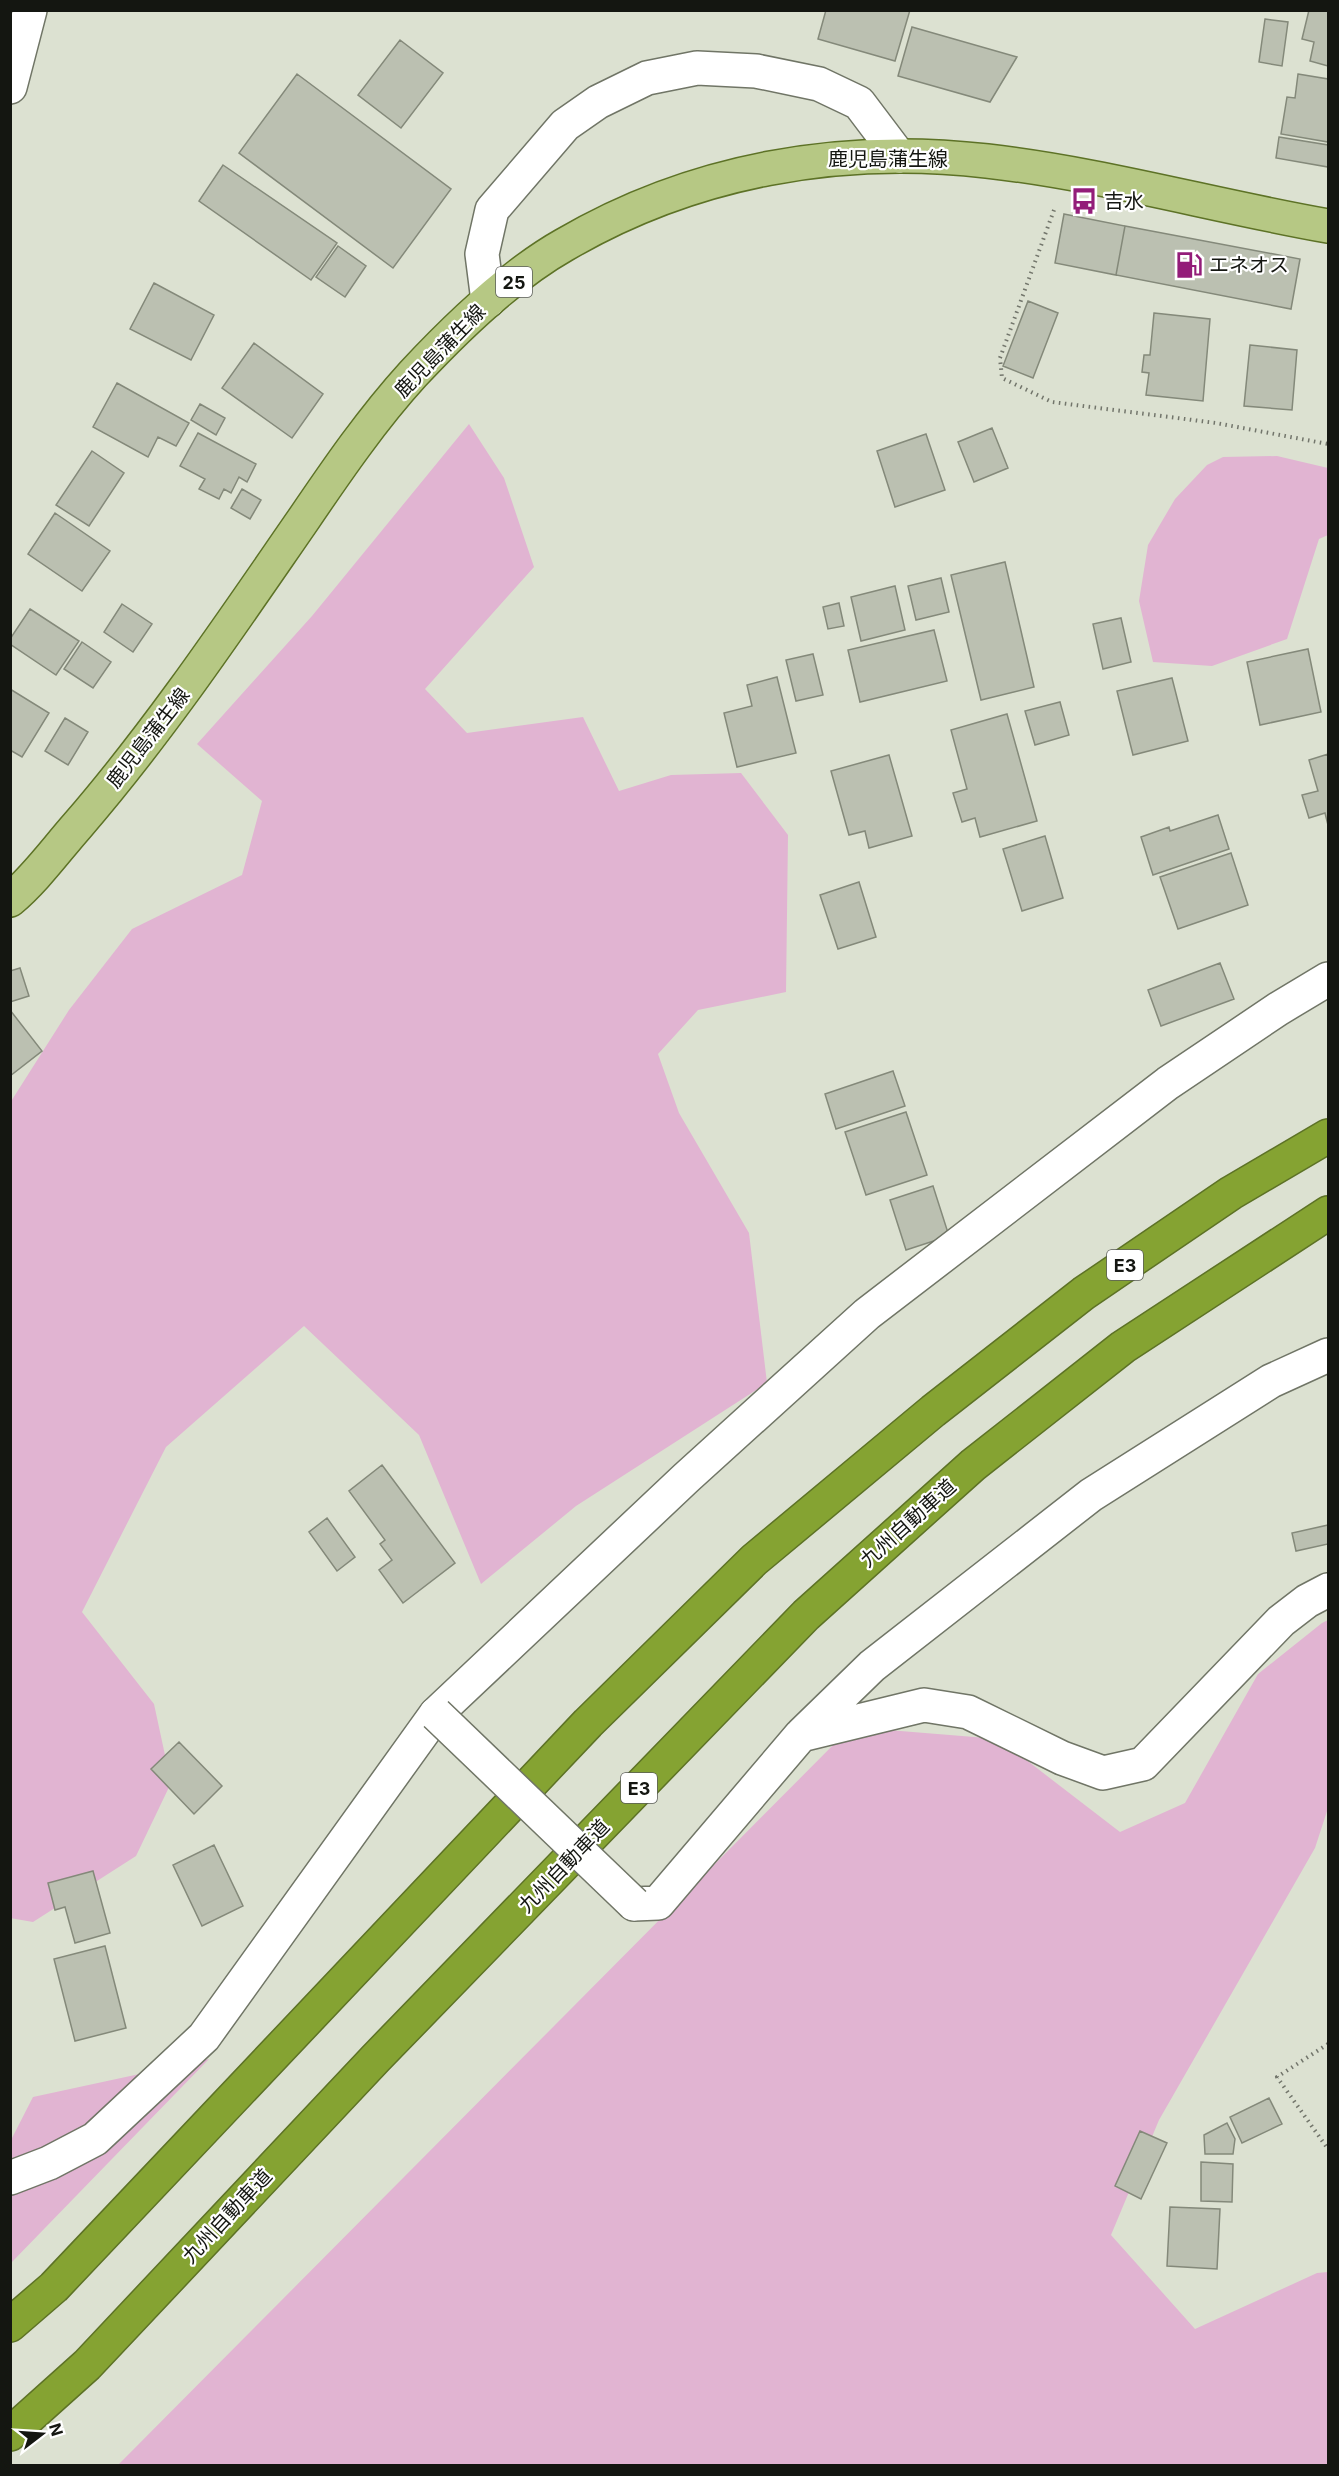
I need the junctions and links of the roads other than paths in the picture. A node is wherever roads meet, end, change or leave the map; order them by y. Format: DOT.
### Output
graph roads {
  1 [pos="30,10"];
  2 [pos="10,87"];
  3 [pos="899,156"];
  4 [pos="1329,226"];
  5 [pos="488,301"];
  6 [pos="10,900"];
  7 [pos="1329,979"];
  8 [pos="1329,1136"];
  9 [pos="1329,1213"];
  10 [pos="1329,1355"];
  11 [pos="1329,1590"];
  12 [pos="436,1714"];
  13 [pos="801,1735"];
  14 [pos="10,2178"];
  15 [pos="10,2325"];
  16 [pos="10,2434"];
  1 -- 2 [label="street"];
  3 -- 4 [label="main road, 鹿児島蒲生線 / 25"];
  3 -- 5 [label="main road, 鹿児島蒲生線 / 25"];
  3 -- 5 [label="street"];
  5 -- 6 [label="main road, 鹿児島蒲生線 / 25"];
  7 -- 12 [label="street"];
  8 -- 15 [label="highway, E3"];
  9 -- 16 [label="highway, 九州自動車道 / E3"];
  10 -- 13 [label="street"];
  11 -- 13 [label="street"];
  12 -- 13 [label="street, bridge"];
  12 -- 14 [label="street"];
}
